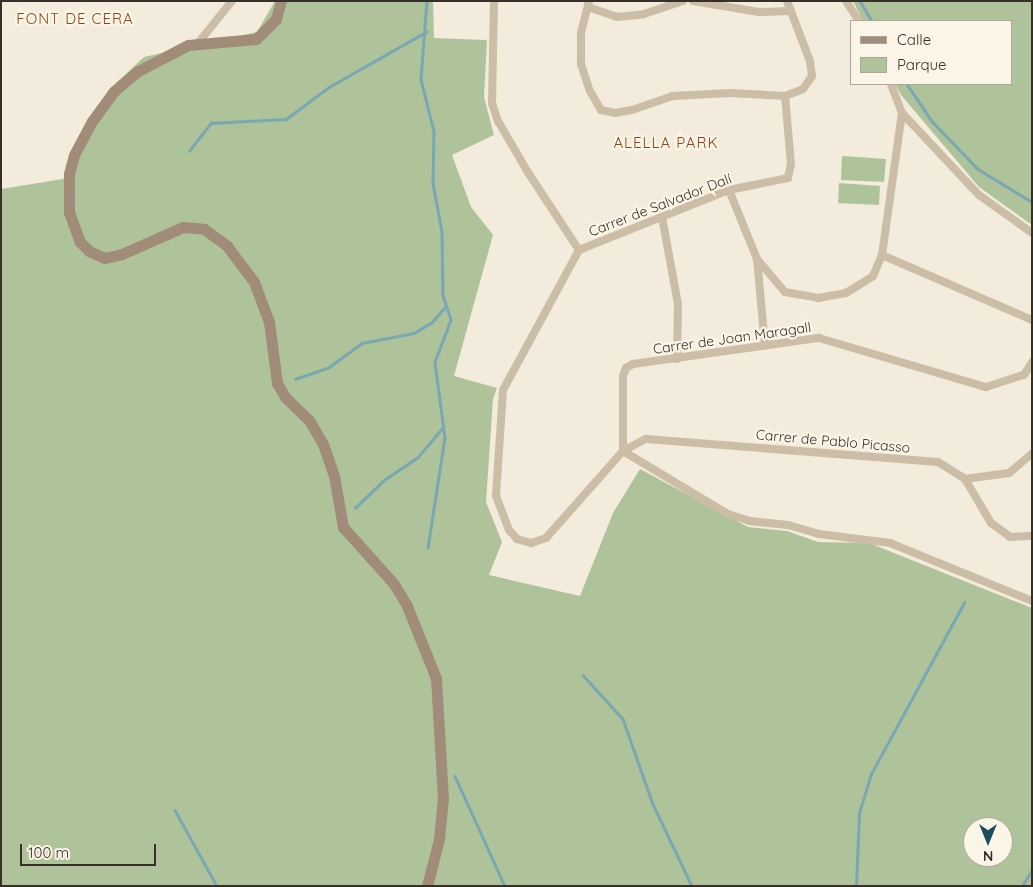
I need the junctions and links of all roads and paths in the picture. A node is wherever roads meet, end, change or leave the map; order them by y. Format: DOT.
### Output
graph roads {
  1 [pos="232,1"];
  2 [pos="281,1"];
  3 [pos="494,1"];
  4 [pos="683,1"];
  5 [pos="693,1"];
  6 [pos="787,1"];
  7 [pos="846,1"];
  8 [pos="589,4"];
  9 [pos="790,11"];
  10 [pos="858,20"];
  11 [pos="198,43"];
  12 [pos="891,85"];
  13 [pos="785,96"];
  14 [pos="902,113"];
  15 [pos="729,190"];
  16 [pos="662,217"];
  17 [pos="1032,233"];
  18 [pos="579,250"];
  19 [pos="882,255"];
  20 [pos="757,259"];
  21 [pos="1032,320"];
  22 [pos="765,346"];
  23 [pos="677,360"];
  24 [pos="1032,362"];
  25 [pos="623,451"];
  26 [pos="1032,454"];
  27 [pos="965,479"];
  28 [pos="1032,536"];
  29 [pos="1032,601"];
  30 [pos="427,886"];
  1 -- 11 [label="street"];
  2 -- 11 [label="main road"];
  3 -- 18 [label="street"];
  4 -- 8 [label="street"];
  5 -- 9 [label="street"];
  6 -- 9 [label="street"];
  7 -- 10 [label="street"];
  8 -- 13 [label="street"];
  9 -- 13 [label="street"];
  11 -- 30 [label="main road"];
  12 -- 14 [label="street"];
  13 -- 15 [label="street, Carrer de Salvador Dalí"];
  14 -- 17 [label="street"];
  14 -- 19 [label="street"];
  15 -- 16 [label="street, Carrer de Salvador Dalí"];
  15 -- 20 [label="street"];
  16 -- 18 [label="street, Carrer de Salvador Dalí"];
  16 -- 23 [label="street"];
  18 -- 25 [label="street"];
  19 -- 20 [label="street"];
  19 -- 21 [label="street"];
  20 -- 22 [label="street"];
  22 -- 23 [label="street, Carrer de Joan Maragall"];
  22 -- 24 [label="street, Carrer de Joan Maragall"];
  23 -- 25 [label="street, Carrer de Joan Maragall"];
  25 -- 27 [label="street, Carrer de Pablo Picasso"];
  25 -- 29 [label="street"];
  26 -- 27 [label="street"];
  27 -- 28 [label="street"];
}
